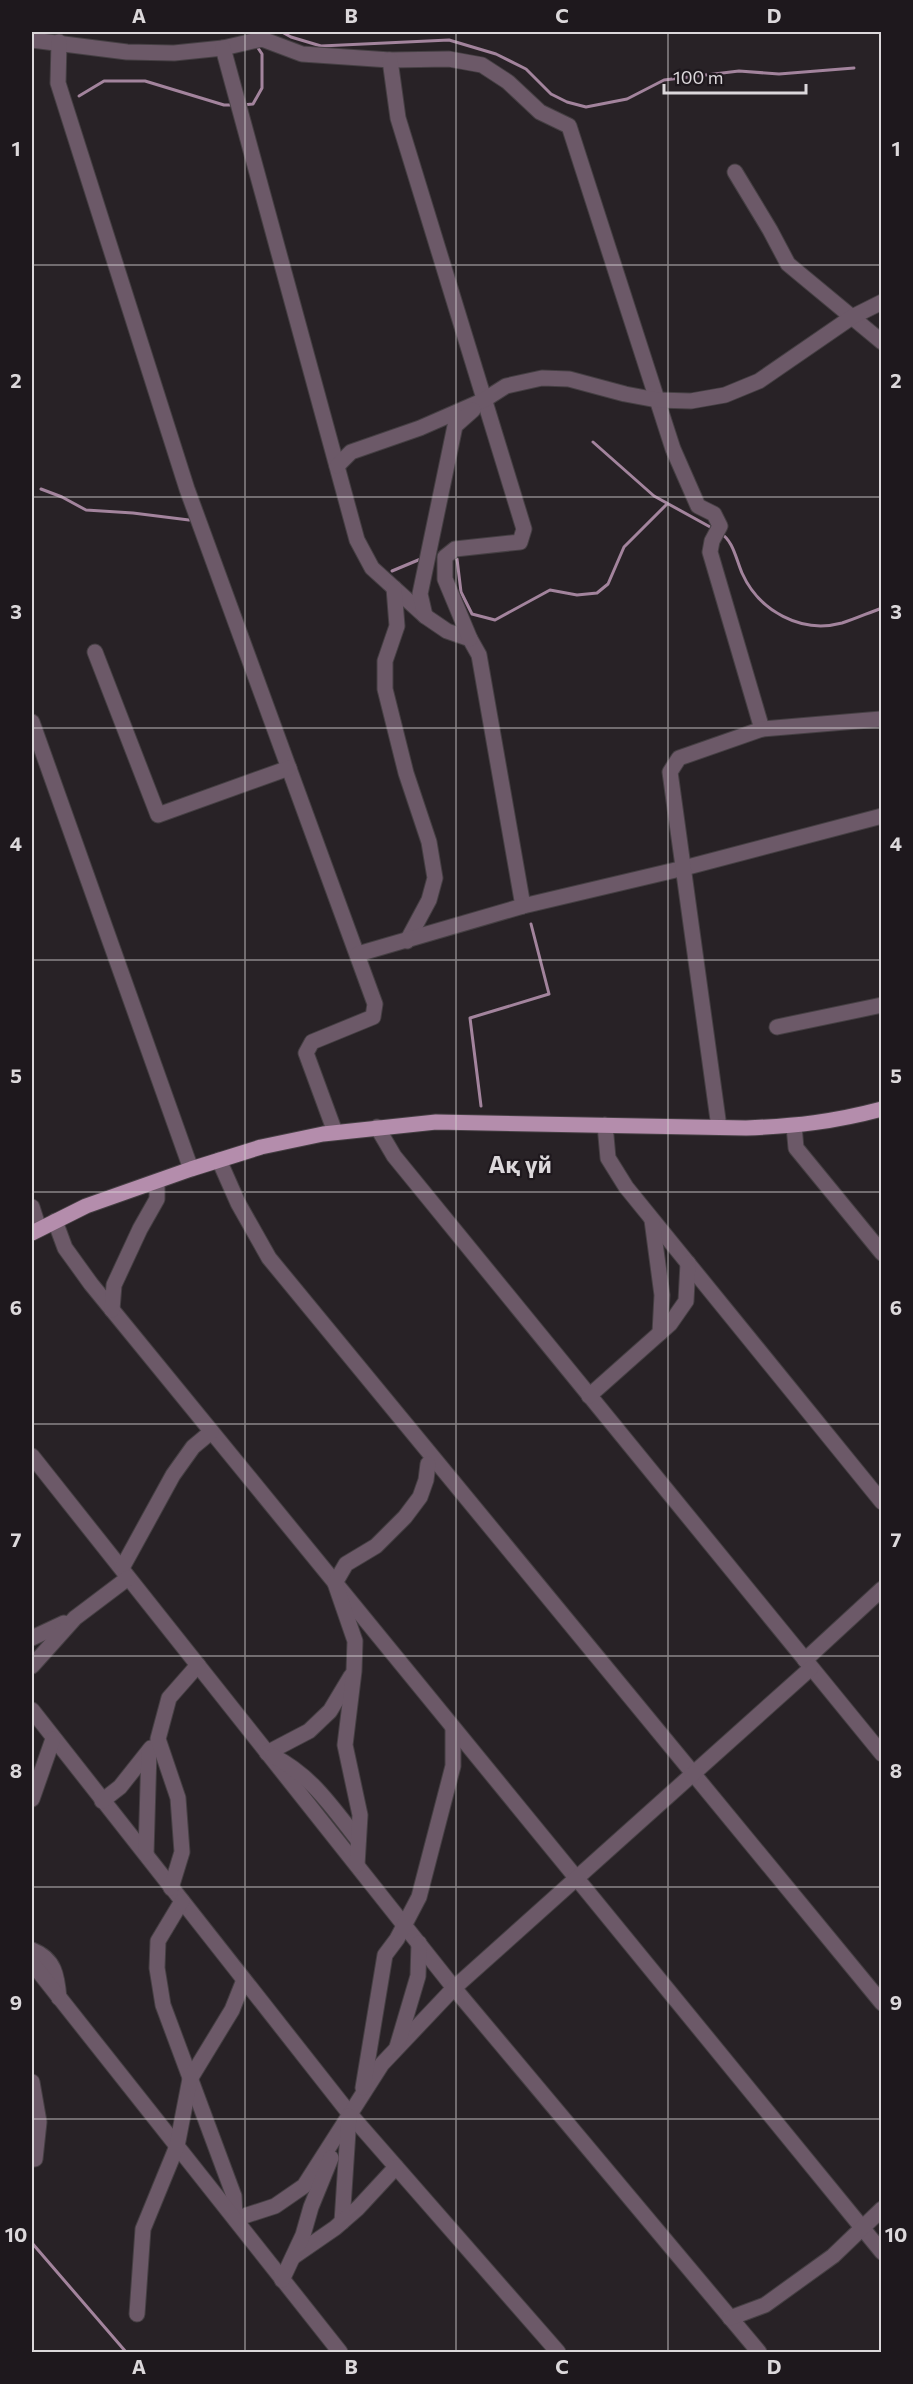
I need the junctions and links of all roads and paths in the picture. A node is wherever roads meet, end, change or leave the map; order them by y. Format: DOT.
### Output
graph roads {
  1 [pos="32,40"];
  2 [pos="58,42"];
  3 [pos="223,48"];
  4 [pos="390,60"];
  5 [pos="735,171"];
  6 [pos="882,302"];
  7 [pos="852,317"];
  8 [pos="882,342"];
  9 [pos="484,400"];
  10 [pos="657,400"];
  11 [pos="337,466"];
  12 [pos="394,588"];
  13 [pos="425,616"];
  14 [pos="470,639"];
  15 [pos="95,652"];
  16 [pos="881,719"];
  17 [pos="32,722"];
  18 [pos="762,729"];
  19 [pos="289,768"];
  20 [pos="882,816"];
  21 [pos="684,868"];
  22 [pos="523,906"];
  23 [pos="407,941"];
  24 [pos="358,954"];
  25 [pos="882,1005"];
  26 [pos="777,1027"];
  27 [pos="882,1109"];
  28 [pos="605,1125"];
  29 [pos="794,1126"];
  30 [pos="377,1127"];
  31 [pos="719,1127"];
  32 [pos="335,1132"];
  33 [pos="219,1160"];
  34 [pos="191,1169"];
  35 [pos="157,1182"];
  36 [pos="32,1207"];
  37 [pos="652,1219"];
  38 [pos="54,1221"];
  39 [pos="35,1231"];
  40 [pos="882,1253"];
  41 [pos="688,1263"];
  42 [pos="112,1310"];
  43 [pos="660,1333"];
  44 [pos="589,1396"];
  45 [pos="212,1432"];
  46 [pos="32,1459"];
  47 [pos="428,1464"];
  48 [pos="882,1502"];
  49 [pos="125,1573"];
  50 [pos="335,1583"];
  51 [pos="882,1590"];
  52 [pos="75,1617"];
  53 [pos="364,1619"];
  54 [pos="32,1638"];
  55 [pos="355,1641"];
  56 [pos="808,1664"];
  57 [pos="198,1665"];
  58 [pos="32,1666"];
  59 [pos="354,1671"];
  60 [pos="32,1710"];
  61 [pos="453,1728"];
  62 [pos="53,1739"];
  63 [pos="153,1745"];
  64 [pos="267,1753"];
  65 [pos="882,1754"];
  66 [pos="694,1772"];
  67 [pos="32,1799"];
  68 [pos="102,1801"];
  69 [pos="358,1839"];
  70 [pos="146,1854"];
  71 [pos="357,1865"];
  72 [pos="576,1878"];
  73 [pos="171,1888"];
  74 [pos="182,1901"];
  75 [pos="404,1923"];
  76 [pos="418,1943"];
  77 [pos="32,1950"];
  78 [pos="32,1963"];
  79 [pos="244,1980"];
  80 [pos="454,1988"];
  81 [pos="59,1998"];
  82 [pos="882,2003"];
  83 [pos="396,2049"];
  84 [pos="190,2079"];
  85 [pos="32,2082"];
  86 [pos="362,2094"];
  87 [pos="349,2113"];
  88 [pos="177,2146"];
  89 [pos="35,2159"];
  90 [pos="396,2167"];
  91 [pos="882,2209"];
  92 [pos="235,2219"];
  93 [pos="342,2222"];
  94 [pos="861,2228"];
  95 [pos="882,2252"];
  96 [pos="291,2258"];
  97 [pos="282,2280"];
  98 [pos="137,2314"];
  99 [pos="730,2318"];
  100 [pos="340,2352"];
  101 [pos="558,2352"];
  102 [pos="759,2352"];
  1 -- 2 [label="street"];
  2 -- 3 [label="street"];
  2 -- 19 [label="street"];
  3 -- 4 [label="street"];
  3 -- 11 [label="street"];
  4 -- 9 [label="street"];
  4 -- 10 [label="street"];
  5 -- 7 [label="street"];
  6 -- 7 [label="street"];
  7 -- 8 [label="street"];
  7 -- 10 [label="street"];
  9 -- 10 [label="street"];
  9 -- 11 [label="street"];
  9 -- 13 [label="street"];
  9 -- 14 [label="street"];
  10 -- 18 [label="street"];
  11 -- 12 [label="street"];
  12 -- 13 [label="street"];
  12 -- 23 [label="street"];
  13 -- 14 [label="street"];
  14 -- 22 [label="street"];
  15 -- 19 [label="street"];
  16 -- 18 [label="street"];
  17 -- 34 [label="street"];
  18 -- 21 [label="street"];
  19 -- 24 [label="street"];
  20 -- 21 [label="street"];
  21 -- 22 [label="street"];
  21 -- 31 [label="street"];
  22 -- 23 [label="street"];
  23 -- 24 [label="street"];
  24 -- 32 [label="street"];
  25 -- 26 [label="street"];
  27 -- 29 [label="main road"];
  28 -- 30 [label="main road"];
  28 -- 31 [label="main road"];
  28 -- 37 [label="street"];
  29 -- 31 [label="main road"];
  29 -- 40 [label="street"];
  30 -- 32 [label="main road"];
  30 -- 44 [label="street"];
  32 -- 33 [label="main road"];
  33 -- 34 [label="main road"];
  33 -- 66 [label="street"];
  34 -- 35 [label="main road"];
  35 -- 38 [label="main road"];
  35 -- 42 [label="street"];
  36 -- 39 [label="street"];
  37 -- 41 [label="street"];
  37 -- 43 [label="street"];
  38 -- 39 [label="main road"];
  38 -- 42 [label="street"];
  41 -- 43 [label="street"];
  41 -- 48 [label="street"];
  42 -- 45 [label="street"];
  43 -- 44 [label="street"];
  44 -- 56 [label="street"];
  45 -- 49 [label="street"];
  45 -- 50 [label="street"];
  46 -- 49 [label="street"];
  47 -- 50 [label="street"];
  49 -- 52 [label="street"];
  49 -- 57 [label="street"];
  50 -- 53 [label="street"];
  50 -- 55 [label="street"];
  51 -- 56 [label="street"];
  52 -- 54 [label="street"];
  52 -- 58 [label="street"];
  53 -- 55 [label="street"];
  53 -- 61 [label="street"];
  55 -- 59 [label="street"];
  56 -- 65 [label="street"];
  56 -- 66 [label="street"];
  57 -- 63 [label="street"];
  57 -- 64 [label="street"];
  59 -- 64 [label="street"];
  59 -- 69 [label="street"];
  60 -- 62 [label="street"];
  61 -- 72 [label="street"];
  61 -- 75 [label="street"];
  62 -- 67 [label="street"];
  62 -- 68 [label="street"];
  63 -- 68 [label="street"];
  63 -- 70 [label="street"];
  63 -- 73 [label="street"];
  64 -- 69 [label="street"];
  64 -- 71 [label="street"];
  66 -- 72 [label="street"];
  66 -- 82 [label="street"];
  68 -- 70 [label="street"];
  69 -- 71 [label="street"];
  70 -- 73 [label="street"];
  71 -- 75 [label="street"];
  72 -- 80 [label="street"];
  72 -- 94 [label="street"];
  73 -- 74 [label="street"];
  74 -- 79 [label="street"];
  74 -- 84 [label="street"];
  75 -- 76 [label="street"];
  75 -- 86 [label="street"];
  76 -- 80 [label="street"];
  76 -- 83 [label="street"];
  77 -- 81 [label="street"];
  78 -- 81 [label="street"];
  79 -- 84 [label="street"];
  79 -- 87 [label="street"];
  80 -- 83 [label="street"];
  80 -- 99 [label="street"];
  81 -- 88 [label="street"];
  83 -- 86 [label="street"];
  84 -- 88 [label="street"];
  84 -- 92 [label="street"];
  85 -- 89 [label="street"];
  86 -- 87 [label="street"];
  87 -- 90 [label="street"];
  87 -- 92 [label="street"];
  87 -- 93 [label="street"];
  87 -- 96 [label="street"];
  88 -- 92 [label="street"];
  88 -- 98 [label="street"];
  90 -- 93 [label="street"];
  90 -- 101 [label="street"];
  91 -- 94 [label="street"];
  92 -- 97 [label="street"];
  93 -- 96 [label="street"];
  94 -- 95 [label="street"];
  94 -- 99 [label="street"];
  96 -- 97 [label="street"];
  97 -- 100 [label="street"];
  99 -- 102 [label="street"];
}
